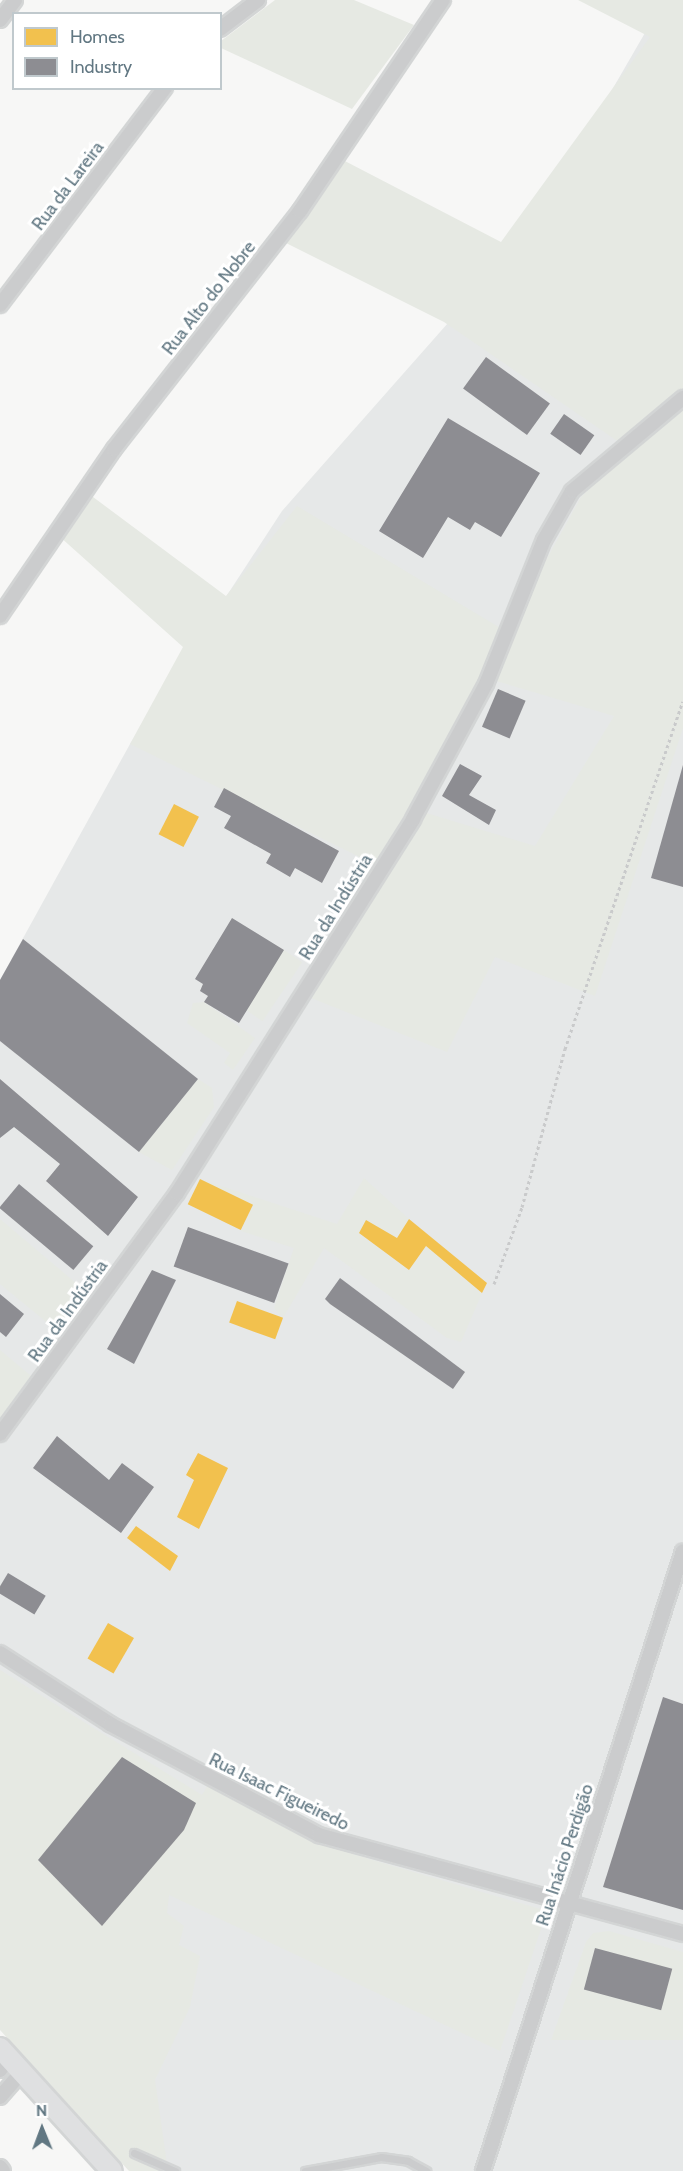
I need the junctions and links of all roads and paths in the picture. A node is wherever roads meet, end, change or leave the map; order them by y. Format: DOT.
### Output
graph roads {
  1 [pos="15,0"];
  2 [pos="258,0"];
  3 [pos="443,0"];
  4 [pos="0,20"];
  5 [pos="222,27"];
  6 [pos="163,90"];
  7 [pos="0,305"];
  8 [pos="683,398"];
  9 [pos="0,616"];
  10 [pos="683,701"];
  11 [pos="494,1284"];
  12 [pos="0,1434"];
  13 [pos="683,1551"];
  14 [pos="0,1653"];
  15 [pos="568,1904"];
  16 [pos="683,1934"];
  17 [pos="8,2062"];
  18 [pos="0,2097"];
  19 [pos="135,2153"];
  20 [pos="0,2167"];
  21 [pos="3,2171"];
  22 [pos="112,2171"];
  23 [pos="175,2171"];
  24 [pos="305,2171"];
  25 [pos="426,2171"];
  26 [pos="483,2171"];
  1 -- 4 [label="street"];
  2 -- 5 [label="street"];
  3 -- 9 [label="street, Rua Alto do Nobre"];
  6 -- 7 [label="street, Rua da Lareira"];
  8 -- 12 [label="street, Rua da Indústria"];
  10 -- 11 [label="path"];
  13 -- 15 [label="street, Rua Inácio Perdigão"];
  14 -- 15 [label="street, Rua Isaac Figueiredo"];
  15 -- 16 [label="street, Rua Isaac Figueiredo"];
  15 -- 26 [label="street, Rua Inácio Perdigão"];
  17 -- 18 [label="street"];
  17 -- 22 [label="main road"];
  19 -- 23 [label="lane"];
  20 -- 21 [label="street"];
  24 -- 25 [label="lane"];
}
